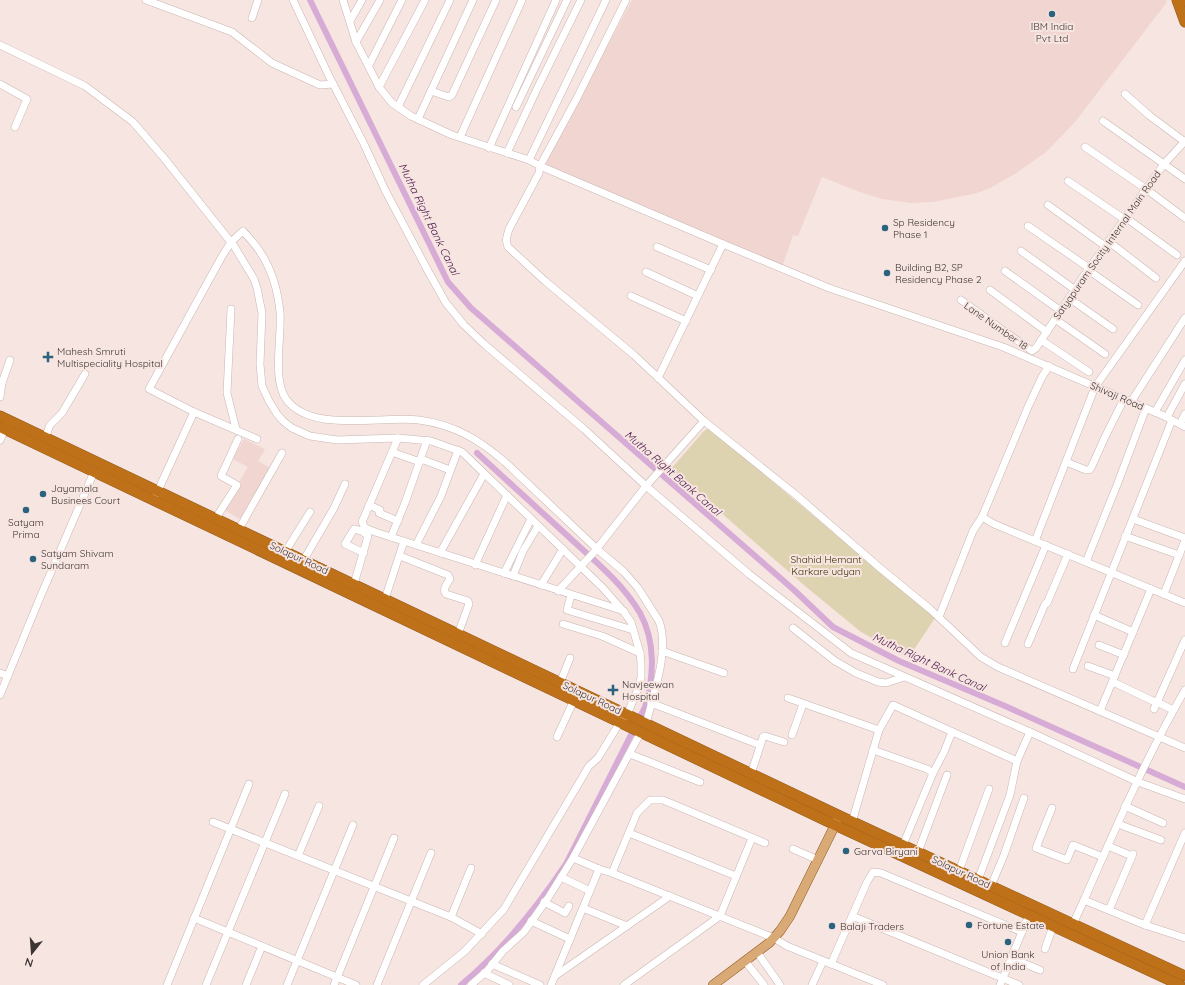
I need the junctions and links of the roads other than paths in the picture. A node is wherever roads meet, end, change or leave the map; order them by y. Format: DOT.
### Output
graph roads {
  1 [pos="146,0"];
  2 [pos="258,0"];
  3 [pos="293,0"];
  4 [pos="362,0"];
  5 [pos="380,0"];
  6 [pos="402,0"];
  7 [pos="425,0"];
  8 [pos="450,0"];
  9 [pos="473,0"];
  10 [pos="496,0"];
  11 [pos="522,0"];
  12 [pos="556,0"];
  13 [pos="567,0"];
  14 [pos="581,0"];
  15 [pos="606,0"];
  16 [pos="626,0"];
  17 [pos="1177,0"];
  18 [pos="345,1"];
  19 [pos="252,18"];
  20 [pos="350,21"];
  21 [pos="1185,22"];
  22 [pos="356,42"];
  23 [pos="0,45"];
  24 [pos="369,65"];
  25 [pos="0,84"];
  26 [pos="333,84"];
  27 [pos="379,87"];
  28 [pos="431,91"];
  29 [pos="1125,94"];
  30 [pos="398,107"];
  31 [pos="516,107"];
  32 [pos="418,119"];
  33 [pos="1103,121"];
  34 [pos="15,127"];
  35 [pos="460,137"];
  36 [pos="1185,142"];
  37 [pos="1085,147"];
  38 [pos="489,148"];
  39 [pos="507,154"];
  40 [pos="529,160"];
  41 [pos="1164,164"];
  42 [pos="540,166"];
  43 [pos="1185,179"];
  44 [pos="1068,181"];
  45 [pos="1146,189"];
  46 [pos="1048,205"];
  47 [pos="1125,218"];
  48 [pos="1185,218"];
  49 [pos="1028,226"];
  50 [pos="231,242"];
  51 [pos="1106,243"];
  52 [pos="723,244"];
  53 [pos="657,247"];
  54 [pos="1020,251"];
  55 [pos="1177,255"];
  56 [pos="1185,261"];
  57 [pos="1088,269"];
  58 [pos="711,270"];
  59 [pos="646,272"];
  60 [pos="1005,272"];
  61 [pos="1156,278"];
  62 [pos="1074,289"];
  63 [pos="990,290"];
  64 [pos="632,296"];
  65 [pos="698,296"];
  66 [pos="1069,298"];
  67 [pos="961,300"];
  68 [pos="1138,305"];
  69 [pos="231,309"];
  70 [pos="1061,311"];
  71 [pos="1185,318"];
  72 [pos="1055,319"];
  73 [pos="686,321"];
  74 [pos="1113,329"];
  75 [pos="1047,332"];
  76 [pos="1041,340"];
  77 [pos="1032,351"];
  78 [pos="1105,354"];
  79 [pos="10,360"];
  80 [pos="1185,360"];
  81 [pos="1049,366"];
  82 [pos="1089,372"];
  83 [pos="85,374"];
  84 [pos="658,378"];
  85 [pos="1185,384"];
  86 [pos="1095,387"];
  87 [pos="0,397"];
  88 [pos="1128,400"];
  89 [pos="1146,408"];
  90 [pos="194,412"];
  91 [pos="1155,412"];
  92 [pos="1185,414"];
  93 [pos="0,416"];
  94 [pos="1169,419"];
  95 [pos="704,421"];
  96 [pos="1183,425"];
  97 [pos="2,428"];
  98 [pos="236,429"];
  99 [pos="44,438"];
  100 [pos="398,438"];
  101 [pos="238,439"];
  102 [pos="256,439"];
  103 [pos="0,440"];
  104 [pos="427,440"];
  105 [pos="458,450"];
  106 [pos="392,452"];
  107 [pos="282,453"];
  108 [pos="420,461"];
  109 [pos="1066,462"];
  110 [pos="450,470"];
  111 [pos="94,472"];
  112 [pos="484,474"];
  113 [pos="345,484"];
  114 [pos="647,484"];
  115 [pos="507,495"];
  116 [pos="156,496"];
  117 [pos="369,505"];
  118 [pos="310,512"];
  119 [pos="982,517"];
  120 [pos="216,518"];
  121 [pos="1132,518"];
  122 [pos="531,519"];
  123 [pos="398,521"];
  124 [pos="538,526"];
  125 [pos="239,529"];
  126 [pos="1125,536"];
  127 [pos="391,537"];
  128 [pos="1185,539"];
  129 [pos="1035,541"];
  130 [pos="404,542"];
  131 [pos="416,545"];
  132 [pos="1046,545"];
  133 [pos="563,549"];
  134 [pos="596,550"];
  135 [pos="285,552"];
  136 [pos="364,553"];
  137 [pos="440,553"];
  138 [pos="1068,554"];
  139 [pos="1179,555"];
  140 [pos="400,556"];
  141 [pos="303,560"];
  142 [pos="1086,562"];
  143 [pos="582,563"];
  144 [pos="475,565"];
  145 [pos="1111,572"];
  146 [pos="504,573"];
  147 [pos="513,576"];
  148 [pos="354,584"];
  149 [pos="541,585"];
  150 [pos="1151,589"];
  151 [pos="558,591"];
  152 [pos="1164,594"];
  153 [pos="571,595"];
  154 [pos="385,599"];
  155 [pos="1185,603"];
  156 [pos="624,612"];
  157 [pos="1094,615"];
  158 [pos="939,617"];
  159 [pos="563,624"];
  160 [pos="793,628"];
  161 [pos="633,630"];
  162 [pos="1133,632"];
  163 [pos="458,634"];
  164 [pos="1185,640"];
  165 [pos="1005,643"];
  166 [pos="1028,644"];
  167 [pos="1099,645"];
  168 [pos="1183,650"];
  169 [pos="662,651"];
  170 [pos="640,653"];
  171 [pos="1124,655"];
  172 [pos="570,658"];
  173 [pos="1088,666"];
  174 [pos="1073,669"];
  175 [pos="0,673"];
  176 [pos="724,673"];
  177 [pos="8,676"];
  178 [pos="904,676"];
  179 [pos="1114,679"];
  180 [pos="560,683"];
  181 [pos="1185,690"];
  182 [pos="0,695"];
  183 [pos="788,698"];
  184 [pos="574,700"];
  185 [pos="651,703"];
  186 [pos="803,704"];
  187 [pos="1156,705"];
  188 [pos="1173,710"];
  189 [pos="1100,711"];
  190 [pos="625,719"];
  191 [pos="643,728"];
  192 [pos="879,730"];
  193 [pos="952,732"];
  194 [pos="1030,732"];
  195 [pos="792,735"];
  196 [pos="557,737"];
  197 [pos="1159,737"];
  198 [pos="784,742"];
  199 [pos="760,745"];
  200 [pos="1185,748"];
  201 [pos="873,750"];
  202 [pos="630,754"];
  203 [pos="1017,761"];
  204 [pos="933,773"];
  205 [pos="751,774"];
  206 [pos="947,776"];
  207 [pos="1139,779"];
  208 [pos="700,782"];
  209 [pos="249,784"];
  210 [pos="989,789"];
  211 [pos="285,794"];
  212 [pos="1024,798"];
  213 [pos="1185,799"];
  214 [pos="319,806"];
  215 [pos="1125,806"];
  216 [pos="1052,808"];
  217 [pos="838,820"];
  218 [pos="213,822"];
  219 [pos="852,822"];
  220 [pos="1163,823"];
  221 [pos="1118,824"];
  222 [pos="352,825"];
  223 [pos="231,829"];
  224 [pos="629,833"];
  225 [pos="1185,834"];
  226 [pos="394,838"];
  227 [pos="752,838"];
  228 [pos="1161,840"];
  229 [pos="265,843"];
  230 [pos="765,843"];
  231 [pos="903,845"];
  232 [pos="1108,846"];
  233 [pos="793,849"];
  234 [pos="918,852"];
  235 [pos="431,853"];
  236 [pos="298,856"];
  237 [pos="1103,857"];
  238 [pos="573,858"];
  239 [pos="818,860"];
  240 [pos="471,868"];
  241 [pos="600,869"];
  242 [pos="334,871"];
  243 [pos="959,871"];
  244 [pos="612,873"];
  245 [pos="736,876"];
  246 [pos="561,877"];
  247 [pos="978,880"];
  248 [pos="990,886"];
  249 [pos="374,887"];
  250 [pos="590,891"];
  251 [pos="670,896"];
  252 [pos="1084,900"];
  253 [pos="411,901"];
  254 [pos="544,902"];
  255 [pos="569,906"];
  256 [pos="583,908"];
  257 [pos="1109,910"];
  258 [pos="1029,915"];
  259 [pos="720,916"];
  260 [pos="852,916"];
  261 [pos="451,917"];
  262 [pos="194,918"];
  263 [pos="531,921"];
  264 [pos="1073,924"];
  265 [pos="1145,925"];
  266 [pos="627,926"];
  267 [pos="1053,926"];
  268 [pos="228,932"];
  269 [pos="1022,932"];
  270 [pos="482,934"];
  271 [pos="774,938"];
  272 [pos="1185,938"];
  273 [pos="570,939"];
  274 [pos="262,946"];
  275 [pos="1045,950"];
  276 [pos="757,952"];
  277 [pos="1011,958"];
  278 [pos="297,960"];
  279 [pos="745,961"];
  280 [pos="823,961"];
  281 [pos="492,964"];
  282 [pos="831,964"];
  283 [pos="1040,970"];
  284 [pos="484,973"];
  285 [pos="338,976"];
  286 [pos="555,976"];
  287 [pos="1185,976"];
  288 [pos="863,977"];
  289 [pos="1002,982"];
  290 [pos="167,985"];
  291 [pos="206,985"];
  292 [pos="246,985"];
  293 [pos="287,985"];
  294 [pos="334,985"];
  295 [pos="356,985"];
  296 [pos="377,985"];
  297 [pos="423,985"];
  298 [pos="472,985"];
  299 [pos="509,985"];
  300 [pos="540,985"];
  301 [pos="551,985"];
  302 [pos="624,985"];
  303 [pos="713,985"];
  304 [pos="764,985"];
  305 [pos="780,985"];
  306 [pos="812,985"];
  307 [pos="859,985"];
  308 [pos="883,985"];
  309 [pos="1019,985"];
  310 [pos="1180,985"];
  1 -- 26 [label="street"];
  2 -- 19 [label="street"];
  3 -- 26 [label="street"];
  4 -- 20 [label="street"];
  5 -- 22 [label="street"];
  6 -- 24 [label="street"];
  7 -- 27 [label="street"];
  8 -- 30 [label="street"];
  9 -- 28 [label="street"];
  10 -- 28 [label="street"];
  11 -- 35 [label="street"];
  12 -- 38 [label="street"];
  13 -- 31 [label="street"];
  14 -- 39 [label="street"];
  15 -- 40 [label="street"];
  16 -- 42 [label="street"];
  17 -- 21 [label="highway"];
  18 -- 20 [label="street, Shivaji Road"];
  20 -- 22 [label="street, Shivaji Road"];
  22 -- 24 [label="street, Shivaji Road"];
  23 -- 50 [label="street"];
  24 -- 27 [label="street, Shivaji Road"];
  25 -- 34 [label="street"];
  26 -- 114 [label="street"];
  27 -- 30 [label="street, Shivaji Road"];
  28 -- 32 [label="street"];
  29 -- 36 [label="street"];
  30 -- 32 [label="street, Shivaji Road"];
  32 -- 35 [label="street, Shivaji Road"];
  33 -- 41 [label="street"];
  35 -- 38 [label="street, Shivaji Road"];
  36 -- 41 [label="street, Satyapuram Socity Internal Main Road"];
  37 -- 45 [label="street"];
  38 -- 39 [label="street, Shivaji Road"];
  39 -- 40 [label="street, Shivaji Road"];
  40 -- 42 [label="street, Shivaji Road"];
  41 -- 43 [label="street"];
  41 -- 45 [label="street, Satyapuram Socity Internal Main Road"];
  42 -- 52 [label="street, Shivaji Road"];
  42 -- 84 [label="street"];
  44 -- 47 [label="street"];
  45 -- 47 [label="street, Satyapuram Socity Internal Main Road"];
  45 -- 48 [label="street"];
  46 -- 51 [label="street"];
  47 -- 51 [label="street, Satyapuram Socity Internal Main Road"];
  47 -- 55 [label="street"];
  49 -- 57 [label="street"];
  50 -- 90 [label="street"];
  50 -- 100 [label="street"];
  50 -- 134 [label="street"];
  51 -- 57 [label="street, Satyapuram Socity Internal Main Road"];
  51 -- 61 [label="street"];
  52 -- 58 [label="street"];
  52 -- 81 [label="street, Shivaji Road"];
  53 -- 58 [label="street"];
  54 -- 62 [label="street"];
  56 -- 86 [label="street"];
  57 -- 62 [label="street, Satyapuram Socity Internal Main Road"];
  57 -- 68 [label="street"];
  58 -- 65 [label="street"];
  59 -- 65 [label="street"];
  60 -- 70 [label="street"];
  62 -- 66 [label="street, Satyapuram Socity Internal Main Road"];
  63 -- 75 [label="street"];
  64 -- 73 [label="street"];
  65 -- 73 [label="street"];
  66 -- 70 [label="street, Satyapuram Socity Internal Main Road"];
  66 -- 74 [label="street"];
  67 -- 77 [label="street, Lane Number 18"];
  69 -- 98 [label="street"];
  70 -- 72 [label="street, Satyapuram Socity Internal Main Road"];
  71 -- 88 [label="street"];
  72 -- 75 [label="street, Satyapuram Socity Internal Main Road"];
  72 -- 78 [label="street"];
  73 -- 84 [label="street"];
  75 -- 76 [label="street, Satyapuram Socity Internal Main Road"];
  76 -- 77 [label="street, Satyapuram Socity Internal Main Road"];
  76 -- 82 [label="street"];
  79 -- 87 [label="street"];
  80 -- 91 [label="street"];
  81 -- 86 [label="street, Shivaji Road"];
  81 -- 119 [label="street"];
  83 -- 99 [label="street"];
  84 -- 95 [label="street"];
  85 -- 94 [label="street"];
  86 -- 88 [label="street, Shivaji Road"];
  86 -- 109 [label="street"];
  88 -- 89 [label="street, Shivaji Road"];
  88 -- 109 [label="street"];
  89 -- 91 [label="street, Shivaji Road"];
  89 -- 142 [label="street"];
  90 -- 98 [label="street"];
  90 -- 116 [label="street"];
  91 -- 94 [label="street, Shivaji Road"];
  92 -- 96 [label="street"];
  93 -- 99 [label="highway, Solapur Road"];
  94 -- 96 [label="street, Shivaji Road"];
  94 -- 121 [label="street"];
  95 -- 114 [label="street"];
  95 -- 158 [label="street"];
  97 -- 103 [label="street"];
  97 -- 111 [label="highway, Solapur Road"];
  98 -- 102 [label="street"];
  99 -- 116 [label="highway, Solapur Road"];
  100 -- 104 [label="street"];
  100 -- 106 [label="street"];
  101 -- 120 [label="street"];
  104 -- 105 [label="street"];
  104 -- 108 [label="street"];
  105 -- 110 [label="street"];
  105 -- 112 [label="street"];
  106 -- 108 [label="street"];
  106 -- 117 [label="street"];
  107 -- 125 [label="street"];
  108 -- 110 [label="street"];
  108 -- 123 [label="street"];
  109 -- 129 [label="street"];
  110 -- 131 [label="street"];
  111 -- 116 [label="highway, Solapur Road"];
  111 -- 177 [label="street"];
  112 -- 115 [label="street"];
  112 -- 137 [label="street"];
  113 -- 141 [label="street"];
  114 -- 134 [label="street"];
  114 -- 178 [label="street"];
  115 -- 122 [label="street"];
  115 -- 144 [label="street"];
  116 -- 120 [label="highway, Solapur Road"];
  116 -- 184 [label="highway, Solapur Road"];
  117 -- 123 [label="street"];
  117 -- 127 [label="street"];
  118 -- 135 [label="street"];
  119 -- 129 [label="street"];
  119 -- 158 [label="street"];
  120 -- 125 [label="highway, Solapur Road"];
  121 -- 126 [label="street"];
  121 -- 128 [label="street"];
  122 -- 124 [label="street"];
  122 -- 146 [label="street"];
  123 -- 127 [label="street"];
  124 -- 133 [label="street"];
  124 -- 147 [label="street"];
  125 -- 135 [label="highway, Solapur Road"];
  126 -- 139 [label="street"];
  126 -- 145 [label="street"];
  127 -- 130 [label="street"];
  128 -- 139 [label="street"];
  129 -- 132 [label="street"];
  130 -- 131 [label="street"];
  130 -- 140 [label="street"];
  131 -- 137 [label="street"];
  132 -- 138 [label="street"];
  132 -- 165 [label="street"];
  133 -- 143 [label="street"];
  133 -- 149 [label="street"];
  134 -- 143 [label="street"];
  134 -- 169 [label="street"];
  135 -- 141 [label="highway, Solapur Road"];
  136 -- 148 [label="street"];
  137 -- 144 [label="street"];
  138 -- 142 [label="street"];
  138 -- 166 [label="street"];
  139 -- 152 [label="street"];
  140 -- 154 [label="street"];
  140 -- 163 [label="street"];
  141 -- 148 [label="highway, Solapur Road"];
  142 -- 145 [label="street"];
  143 -- 151 [label="street"];
  143 -- 156 [label="street"];
  144 -- 146 [label="street"];
  145 -- 150 [label="street"];
  145 -- 157 [label="street"];
  146 -- 147 [label="street"];
  147 -- 149 [label="street"];
  148 -- 154 [label="highway, Solapur Road"];
  149 -- 151 [label="street"];
  150 -- 152 [label="street"];
  150 -- 162 [label="street"];
  151 -- 153 [label="street"];
  152 -- 155 [label="street"];
  153 -- 156 [label="street"];
  153 -- 161 [label="street"];
  154 -- 163 [label="highway, Solapur Road"];
  156 -- 161 [label="street"];
  157 -- 162 [label="street"];
  157 -- 174 [label="street"];
  158 -- 189 [label="street"];
  159 -- 170 [label="street"];
  160 -- 178 [label="street"];
  161 -- 170 [label="street"];
  162 -- 171 [label="street"];
  163 -- 180 [label="highway, Solapur Road"];
  164 -- 168 [label="street"];
  167 -- 171 [label="street"];
  168 -- 187 [label="street"];
  169 -- 176 [label="street"];
  169 -- 185 [label="street"];
  170 -- 190 [label="street"];
  171 -- 179 [label="street"];
  172 -- 180 [label="street"];
  173 -- 179 [label="street"];
  175 -- 177 [label="street"];
  177 -- 182 [label="street"];
  178 -- 194 [label="street"];
  179 -- 187 [label="street"];
  179 -- 189 [label="street"];
  180 -- 190 [label="highway, Solapur Road"];
  181 -- 188 [label="street"];
  183 -- 186 [label="street"];
  184 -- 190 [label="highway, Solapur Road"];
  184 -- 196 [label="street"];
  185 -- 191 [label="street"];
  185 -- 199 [label="street"];
  186 -- 192 [label="street"];
  186 -- 195 [label="street"];
  187 -- 188 [label="street"];
  188 -- 197 [label="street"];
  189 -- 197 [label="street"];
  190 -- 191 [label="highway, Solapur Road"];
  190 -- 270 [label="street"];
  191 -- 202 [label="street"];
  191 -- 205 [label="highway, Solapur Road"];
  191 -- 217 [label="highway, Solapur Road"];
  192 -- 193 [label="street"];
  192 -- 201 [label="street"];
  193 -- 203 [label="street"];
  193 -- 204 [label="street"];
  194 -- 203 [label="street"];
  194 -- 207 [label="street"];
  197 -- 200 [label="street"];
  197 -- 207 [label="street"];
  198 -- 199 [label="street"];
  199 -- 205 [label="street"];
  201 -- 204 [label="street"];
  201 -- 219 [label="street"];
  202 -- 208 [label="street"];
  202 -- 238 [label="street"];
  203 -- 247 [label="street"];
  204 -- 231 [label="street"];
  205 -- 217 [label="highway, Solapur Road"];
  206 -- 234 [label="street"];
  207 -- 213 [label="street"];
  207 -- 215 [label="street"];
  209 -- 223 [label="street"];
  210 -- 243 [label="street"];
  211 -- 229 [label="street"];
  212 -- 248 [label="street"];
  214 -- 236 [label="street"];
  215 -- 220 [label="street"];
  215 -- 221 [label="street"];
  216 -- 237 [label="street"];
  217 -- 219 [label="highway, Solapur Road"];
  217 -- 239 [label="main road"];
  217 -- 258 [label="highway, Solapur Road"];
  218 -- 223 [label="street"];
  219 -- 231 [label="highway, Solapur Road"];
  221 -- 228 [label="street"];
  221 -- 232 [label="street"];
  222 -- 242 [label="street"];
  223 -- 229 [label="street"];
  223 -- 262 [label="street"];
  224 -- 227 [label="street"];
  224 -- 244 [label="street"];
  224 -- 245 [label="street"];
  225 -- 265 [label="street"];
  226 -- 249 [label="street"];
  227 -- 230 [label="street"];
  227 -- 245 [label="street"];
  229 -- 236 [label="street"];
  229 -- 268 [label="street"];
  231 -- 234 [label="highway, Solapur Road"];
  232 -- 237 [label="street"];
  232 -- 257 [label="street"];
  233 -- 239 [label="street"];
  234 -- 243 [label="highway, Solapur Road"];
  235 -- 253 [label="street"];
  236 -- 242 [label="street"];
  237 -- 252 [label="street"];
  238 -- 241 [label="street"];
  238 -- 246 [label="street"];
  239 -- 271 [label="main road"];
  240 -- 261 [label="street"];
  241 -- 244 [label="street"];
  241 -- 250 [label="street"];
  242 -- 249 [label="street"];
  242 -- 278 [label="street"];
  243 -- 247 [label="highway, Solapur Road"];
  244 -- 251 [label="street"];
  245 -- 259 [label="street"];
  246 -- 250 [label="street"];
  246 -- 254 [label="street"];
  247 -- 248 [label="highway, Solapur Road"];
  248 -- 264 [label="highway, Solapur Road"];
  249 -- 253 [label="street"];
  249 -- 285 [label="street"];
  250 -- 256 [label="street"];
  251 -- 259 [label="street"];
  251 -- 266 [label="street"];
  252 -- 257 [label="street"];
  252 -- 264 [label="street"];
  253 -- 261 [label="street"];
  253 -- 296 [label="street"];
  254 -- 255 [label="street"];
  254 -- 263 [label="street"];
  256 -- 266 [label="street"];
  256 -- 273 [label="street"];
  257 -- 265 [label="street"];
  258 -- 267 [label="highway, Solapur Road"];
  258 -- 269 [label="street"];
  259 -- 271 [label="street"];
  259 -- 302 [label="street"];
  260 -- 269 [label="street"];
  260 -- 282 [label="street"];
  260 -- 289 [label="street"];
  261 -- 270 [label="street"];
  262 -- 268 [label="street"];
  262 -- 290 [label="street"];
  263 -- 273 [label="street"];
  263 -- 281 [label="street"];
  264 -- 287 [label="highway, Solapur Road"];
  265 -- 272 [label="street"];
  266 -- 286 [label="street"];
  267 -- 275 [label="street"];
  267 -- 310 [label="highway, Solapur Road"];
  268 -- 274 [label="street"];
  268 -- 291 [label="street"];
  269 -- 277 [label="street"];
  270 -- 297 [label="street"];
  271 -- 276 [label="main road"];
  271 -- 280 [label="street"];
  273 -- 286 [label="street"];
  274 -- 278 [label="street"];
  274 -- 292 [label="street"];
  276 -- 279 [label="main road"];
  276 -- 305 [label="street"];
  277 -- 283 [label="street"];
  277 -- 289 [label="street"];
  278 -- 285 [label="street"];
  278 -- 293 [label="street"];
  279 -- 303 [label="main road"];
  279 -- 304 [label="street"];
  280 -- 282 [label="street"];
  280 -- 306 [label="street"];
  281 -- 284 [label="street"];
  281 -- 300 [label="street"];
  282 -- 288 [label="street"];
  284 -- 298 [label="street"];
  284 -- 299 [label="street"];
  285 -- 294 [label="street"];
  285 -- 295 [label="street"];
  286 -- 301 [label="street"];
  288 -- 307 [label="street"];
  288 -- 308 [label="street"];
  289 -- 309 [label="street"];
}
